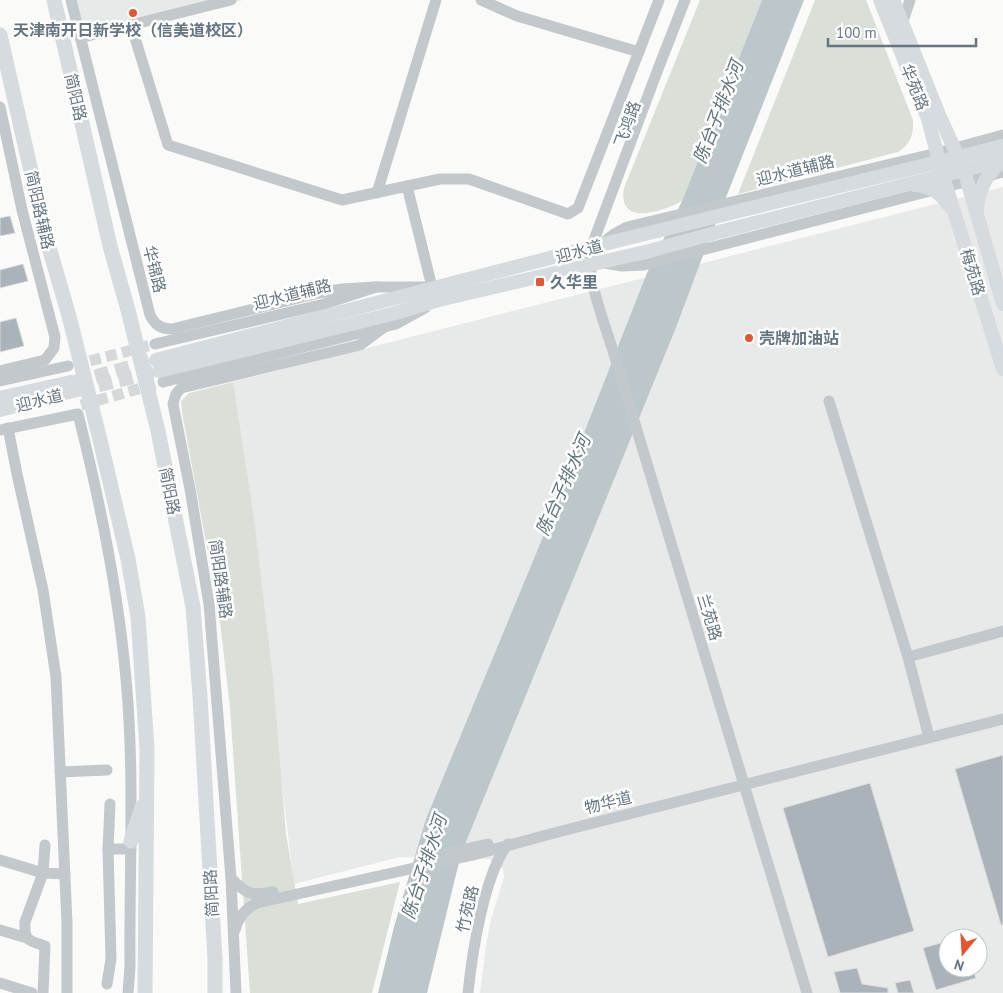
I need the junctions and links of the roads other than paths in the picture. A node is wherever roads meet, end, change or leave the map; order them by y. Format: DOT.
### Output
graph roads {
  1 [pos="54,0"];
  2 [pos="71,0"];
  3 [pos="231,0"];
  4 [pos="436,0"];
  5 [pos="481,0"];
  6 [pos="659,0"];
  7 [pos="685,0"];
  8 [pos="693,0"];
  9 [pos="880,0"];
  10 [pos="892,0"];
  11 [pos="910,0"];
  12 [pos="131,26"];
  13 [pos="897,27"];
  14 [pos="0,34"];
  15 [pos="80,38"];
  16 [pos="639,52"];
  17 [pos="0,106"];
  18 [pos="1002,150"];
  19 [pos="1003,172"];
  20 [pos="952,174"];
  21 [pos="988,176"];
  22 [pos="904,178"];
  23 [pos="407,186"];
  24 [pos="377,193"];
  25 [pos="725,210"];
  26 [pos="977,216"];
  27 [pos="956,218"];
  28 [pos="719,238"];
  29 [pos="595,247"];
  30 [pos="594,263"];
  31 [pos="376,287"];
  32 [pos="436,292"];
  33 [pos="1003,304"];
  34 [pos="384,327"];
  35 [pos="155,344"];
  36 [pos="68,366"];
  37 [pos="1003,369"];
  38 [pos="0,371"];
  39 [pos="159,371"];
  40 [pos="0,381"];
  41 [pos="0,398"];
  42 [pos="829,401"];
  43 [pos="0,410"];
  44 [pos="3,427"];
  45 [pos="1003,631"];
  46 [pos="908,657"];
  47 [pos="1003,713"];
  48 [pos="1003,719"];
  49 [pos="928,734"];
  50 [pos="107,770"];
  51 [pos="60,772"];
  52 [pos="745,781"];
  53 [pos="147,794"];
  54 [pos="110,804"];
  55 [pos="510,844"];
  56 [pos="45,845"];
  57 [pos="131,845"];
  58 [pos="108,849"];
  59 [pos="0,860"];
  60 [pos="403,867"];
  61 [pos="43,873"];
  62 [pos="65,874"];
  63 [pos="231,878"];
  64 [pos="0,930"];
  65 [pos="234,932"];
  66 [pos="110,936"];
  67 [pos="130,937"];
  68 [pos="27,938"];
  69 [pos="215,959"];
  70 [pos="0,983"];
  71 [pos="107,984"];
  72 [pos="32,993"];
  73 [pos="43,993"];
  74 [pos="67,993"];
  75 [pos="128,993"];
  76 [pos="145,993"];
  77 [pos="216,993"];
  78 [pos="221,993"];
  79 [pos="236,993"];
  80 [pos="468,993"];
  81 [pos="472,993"];
  82 [pos="807,993"];
  83 [pos="811,993"];
  1 -- 69 [label="highway, 简阳路"];
  2 -- 15 [label="street, 华锦路"];
  3 -- 12 [label="street"];
  4 -- 24 [label="street"];
  5 -- 16 [label="street"];
  6 -- 16 [label="street"];
  7 -- 29 [label="street, 飞鸿路"];
  8 -- 29 [label="street, 飞鸿路"];
  9 -- 13 [label="main road, 华苑路"];
  10 -- 13 [label="main road, 华苑路"];
  11 -- 13 [label="street"];
  12 -- 15 [label="street"];
  12 -- 24 [label="street"];
  13 -- 20 [label="main road, 华苑路"];
  14 -- 53 [label="highway"];
  15 -- 31 [label="street, 华锦路"];
  16 -- 23 [label="street"];
  17 -- 38 [label="street, 简阳路辅路"];
  18 -- 20 [label="main road, 迎水道"];
  18 -- 20 [label="street, 迎水道辅路"];
  18 -- 21 [label="main road"];
  19 -- 21 [label="street, 迎水道辅路"];
  20 -- 21 [label="street, 迎水道辅路"];
  20 -- 22 [label="main road, 迎水道"];
  20 -- 25 [label="street, 迎水道辅路"];
  20 -- 26 [label="main road, 梅苑路"];
  20 -- 27 [label="main road"];
  20 -- 27 [label="main road"];
  20 -- 28 [label="street, 迎水道辅路"];
  21 -- 26 [label="main road"];
  22 -- 25 [label="main road, 迎水道"];
  22 -- 28 [label="main road, 迎水道"];
  23 -- 24 [label="street"];
  23 -- 32 [label="street"];
  25 -- 29 [label="main road, 迎水道"];
  25 -- 29 [label="street, 迎水道辅路"];
  26 -- 33 [label="main road, 梅苑路"];
  27 -- 37 [label="main road, 梅苑路"];
  28 -- 30 [label="main road, 迎水道"];
  29 -- 30 [label="street, 飞鸿路"];
  29 -- 32 [label="main road, 迎水道"];
  30 -- 32 [label="main road, 迎水道"];
  30 -- 52 [label="street, 兰苑路"];
  31 -- 32 [label="street, 迎水道辅路"];
  31 -- 35 [label="street, 迎水道辅路"];
  32 -- 34 [label="street"];
  32 -- 39 [label="main road, 迎水道"];
  34 -- 39 [label="street"];
  34 -- 63 [label="street, 简阳路辅路"];
  36 -- 40 [label="street"];
  41 -- 43 [label="main road, 迎水道"];
  42 -- 46 [label="street"];
  44 -- 51 [label="street"];
  44 -- 57 [label="street"];
  45 -- 46 [label="street"];
  46 -- 49 [label="street"];
  47 -- 49 [label="street, 物华道"];
  48 -- 49 [label="street, 物华道"];
  49 -- 52 [label="street, 物华道"];
  50 -- 51 [label="street"];
  51 -- 62 [label="street"];
  52 -- 55 [label="street, 物华道"];
  52 -- 82 [label="street, 兰苑路"];
  52 -- 83 [label="street, 兰苑路"];
  53 -- 57 [label="highway"];
  53 -- 76 [label="highway"];
  54 -- 58 [label="street"];
  55 -- 60 [label="street, 物华道"];
  55 -- 80 [label="street, 竹苑路"];
  55 -- 81 [label="street, 竹苑路"];
  56 -- 61 [label="street"];
  57 -- 58 [label="street"];
  57 -- 67 [label="street"];
  58 -- 66 [label="street"];
  59 -- 61 [label="street"];
  60 -- 63 [label="street, 物华道"];
  60 -- 65 [label="street, 物华道"];
  61 -- 62 [label="street"];
  61 -- 68 [label="street"];
  62 -- 74 [label="street"];
  63 -- 65 [label="street, 简阳路辅路"];
  64 -- 68 [label="street"];
  65 -- 79 [label="street, 简阳路辅路"];
  66 -- 67 [label="street"];
  66 -- 71 [label="street"];
  67 -- 75 [label="street"];
  68 -- 73 [label="street"];
  69 -- 77 [label="highway, 简阳路"];
  69 -- 78 [label="highway"];
  70 -- 72 [label="street"];
}
